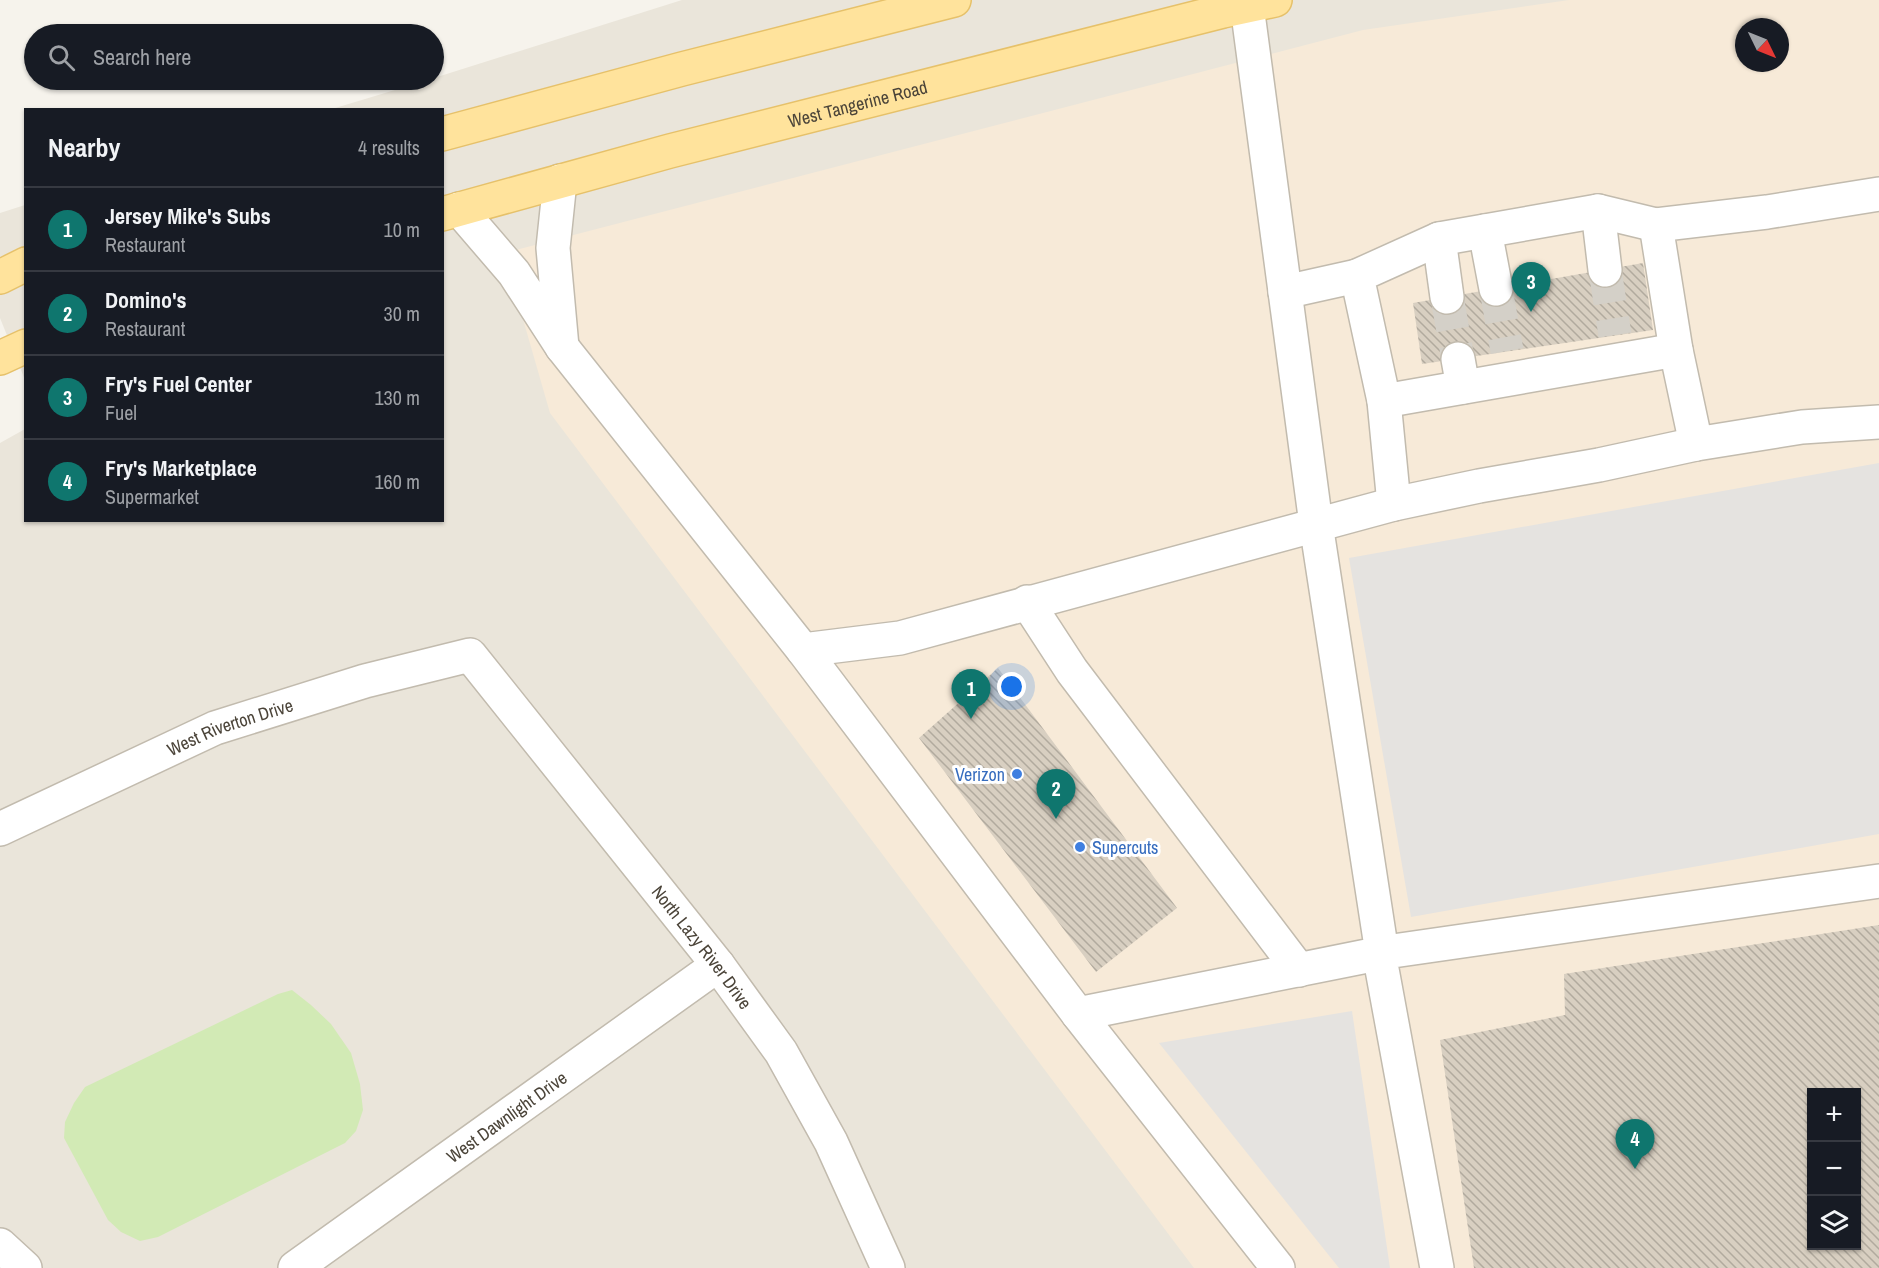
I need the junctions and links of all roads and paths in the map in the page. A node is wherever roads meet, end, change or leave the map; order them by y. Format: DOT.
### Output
graph roads {
  1 [pos="954,0"];
  2 [pos="1256,2"];
  3 [pos="444,133"];
  4 [pos="560,181"];
  5 [pos="1879,194"];
  6 [pos="1598,211"];
  7 [pos="451,212"];
  8 [pos="1656,225"];
  9 [pos="1485,231"];
  10 [pos="1439,239"];
  11 [pos="24,265"];
  12 [pos="1605,270"];
  13 [pos="1357,276"];
  14 [pos="0,277"];
  15 [pos="1496,289"];
  16 [pos="1285,292"];
  17 [pos="1447,297"];
  18 [pos="24,347"];
  19 [pos="562,347"];
  20 [pos="1676,350"];
  21 [pos="0,358"];
  22 [pos="1384,401"];
  23 [pos="1879,422"];
  24 [pos="1696,444"];
  25 [pos="1394,504"];
  26 [pos="1316,524"];
  27 [pos="1027,602"];
  28 [pos="803,650"];
  29 [pos="470,655"];
  30 [pos="0,829"];
  31 [pos="1879,880"];
  32 [pos="1379,953"];
  33 [pos="718,965"];
  34 [pos="1299,970"];
  35 [pos="1078,1014"];
  36 [pos="0,1245"];
  37 [pos="25,1268"];
  38 [pos="295,1268"];
  39 [pos="888,1268"];
  40 [pos="1278,1268"];
  41 [pos="1437,1268"];
  1 -- 3 [label="main road"];
  2 -- 4 [label="main road, West Tangerine Road"];
  2 -- 16 [label="street"];
  4 -- 7 [label="main road, West Tangerine Road"];
  4 -- 19 [label="street"];
  5 -- 8 [label="street"];
  6 -- 8 [label="street"];
  6 -- 9 [label="street"];
  6 -- 12 [label="street"];
  7 -- 19 [label="street"];
  8 -- 20 [label="street"];
  9 -- 10 [label="street"];
  9 -- 15 [label="street"];
  10 -- 13 [label="street"];
  10 -- 17 [label="street"];
  11 -- 14 [label="main road"];
  13 -- 16 [label="street"];
  13 -- 22 [label="street"];
  16 -- 26 [label="street"];
  18 -- 21 [label="main road"];
  19 -- 28 [label="street"];
  20 -- 22 [label="street"];
  20 -- 24 [label="street"];
  22 -- 25 [label="street"];
  23 -- 24 [label="street"];
  24 -- 25 [label="street"];
  25 -- 26 [label="street"];
  26 -- 27 [label="street"];
  26 -- 32 [label="street"];
  27 -- 28 [label="street"];
  27 -- 34 [label="street"];
  28 -- 35 [label="street"];
  29 -- 30 [label="street, West Riverton Drive"];
  29 -- 33 [label="street, North Lazy River Drive"];
  31 -- 32 [label="street"];
  32 -- 34 [label="street"];
  32 -- 41 [label="street"];
  33 -- 38 [label="street, West Dawnlight Drive"];
  33 -- 39 [label="street, North Lazy River Drive"];
  34 -- 35 [label="street"];
  35 -- 40 [label="street"];
  36 -- 37 [label="street"];
}
